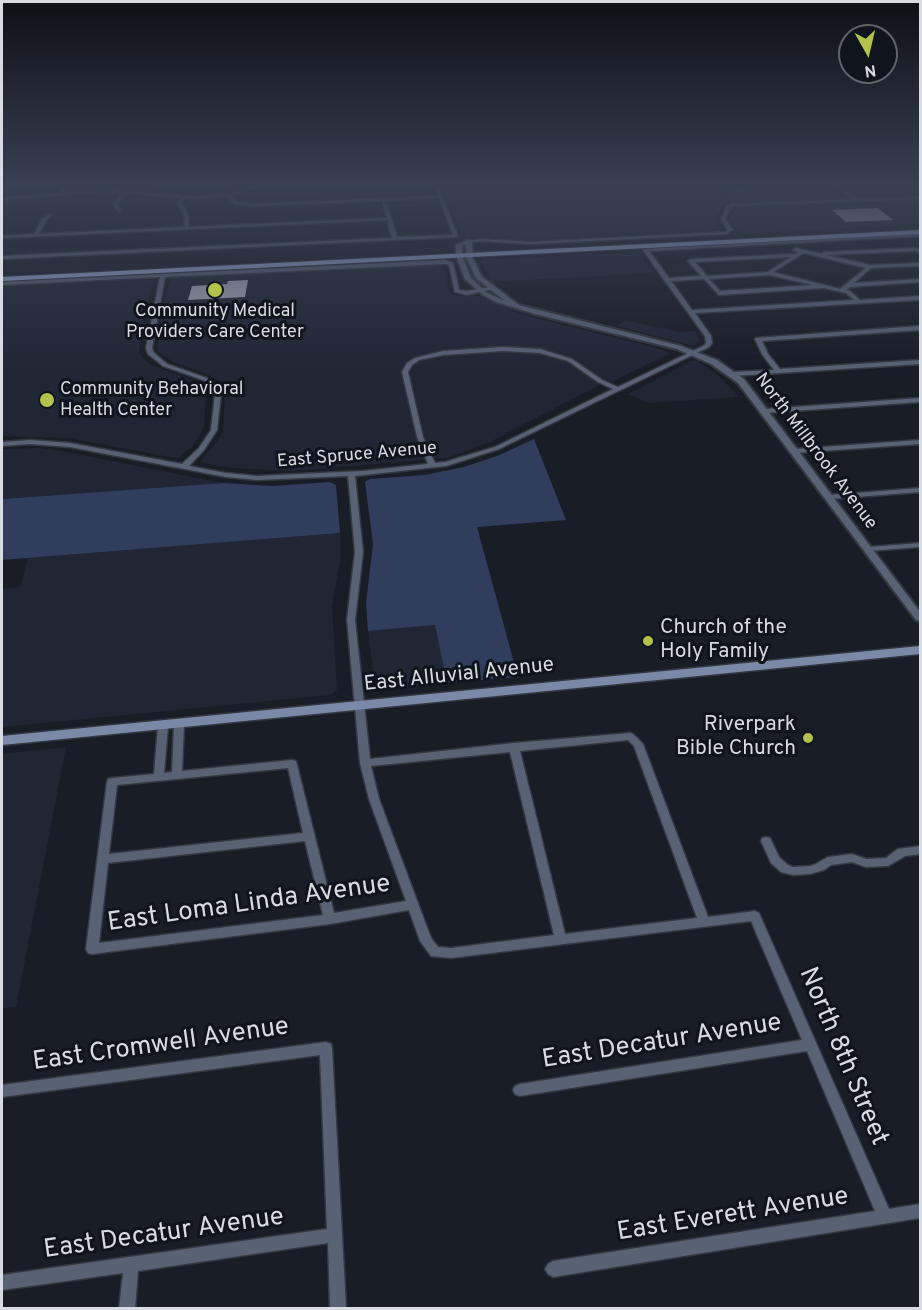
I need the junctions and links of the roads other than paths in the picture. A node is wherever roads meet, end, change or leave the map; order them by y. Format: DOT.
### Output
graph roads {
  1 [pos="206,248"];
  2 [pos="460,248"];
  3 [pos="487,248"];
  4 [pos="493,248"];
  5 [pos="679,248"];
  6 [pos="795,248"];
  7 [pos="802,248"];
  8 [pos="469,249"];
  9 [pos="802,252"];
  10 [pos="921,252"];
  11 [pos="459,253"];
  12 [pos="812,254"];
  13 [pos="795,255"];
  14 [pos="2,258"];
  15 [pos="921,264"];
  16 [pos="870,267"];
  17 [pos="769,273"];
  18 [pos="2,274"];
  19 [pos="163,275"];
  20 [pos="705,277"];
  21 [pos="666,278"];
  22 [pos="2,281"];
  23 [pos="921,281"];
  24 [pos="848,285"];
  25 [pos="826,286"];
  26 [pos="490,289"];
  27 [pos="842,290"];
  28 [pos="481,291"];
  29 [pos="921,298"];
  30 [pos="851,302"];
  31 [pos="859,302"];
  32 [pos="517,307"];
  33 [pos="690,312"];
  34 [pos="921,328"];
  35 [pos="693,353"];
  36 [pos="921,362"];
  37 [pos="778,371"];
  38 [pos="733,374"];
  39 [pos="618,389"];
  40 [pos="921,400"];
  41 [pos="765,411"];
  42 [pos="921,442"];
  43 [pos="2,444"];
  44 [pos="795,451"];
  45 [pos="433,466"];
  46 [pos="183,467"];
  47 [pos="351,474"];
  48 [pos="921,490"];
  49 [pos="830,497"];
  50 [pos="921,545"];
  51 [pos="869,549"];
  52 [pos="921,618"];
  53 [pos="921,650"];
  54 [pos="360,705"];
  55 [pos="179,724"];
  56 [pos="162,726"];
  57 [pos="2,741"];
  58 [pos="514,747"];
  59 [pos="365,763"];
  60 [pos="177,776"];
  61 [pos="159,778"];
  62 [pos="310,836"];
  63 [pos="766,841"];
  64 [pos="921,850"];
  65 [pos="104,859"];
  66 [pos="411,905"];
  67 [pos="330,919"];
  68 [pos="704,922"];
  69 [pos="561,940"];
  70 [pos="812,1044"];
  71 [pos="520,1090"];
  72 [pos="2,1091"];
  73 [pos="921,1211"];
  74 [pos="885,1217"];
  75 [pos="333,1235"];
  76 [pos="131,1264"];
  77 [pos="554,1269"];
  78 [pos="2,1283"];
  79 [pos="127,1308"];
  80 [pos="338,1308"];
  1 -- 14 [label="street"];
  2 -- 11 [label="street"];
  3 -- 8 [label="main road"];
  4 -- 8 [label="main road"];
  5 -- 21 [label="street"];
  6 -- 9 [label="street"];
  7 -- 9 [label="street"];
  8 -- 11 [label="main road"];
  8 -- 26 [label="street, North Millbrook Avenue"];
  9 -- 12 [label="street"];
  9 -- 13 [label="street"];
  10 -- 12 [label="street"];
  11 -- 18 [label="main road"];
  11 -- 22 [label="main road"];
  11 -- 28 [label="street, North Millbrook Avenue"];
  12 -- 16 [label="street"];
  13 -- 17 [label="street"];
  13 -- 20 [label="street"];
  15 -- 16 [label="street"];
  16 -- 24 [label="street"];
  17 -- 20 [label="street"];
  17 -- 25 [label="street"];
  19 -- 22 [label="street"];
  19 -- 28 [label="street"];
  19 -- 46 [label="street"];
  20 -- 21 [label="street"];
  20 -- 25 [label="street"];
  21 -- 33 [label="street"];
  23 -- 24 [label="street"];
  24 -- 27 [label="street"];
  25 -- 27 [label="street"];
  26 -- 28 [label="street"];
  26 -- 32 [label="street, North Millbrook Avenue"];
  27 -- 30 [label="street"];
  27 -- 31 [label="street"];
  28 -- 32 [label="street, North Millbrook Avenue"];
  29 -- 31 [label="street"];
  30 -- 31 [label="street"];
  30 -- 33 [label="street"];
  32 -- 35 [label="street, North Millbrook Avenue"];
  33 -- 35 [label="street"];
  34 -- 37 [label="street"];
  35 -- 38 [label="street, North Millbrook Avenue"];
  35 -- 39 [label="street, East Spruce Avenue"];
  36 -- 37 [label="street"];
  37 -- 38 [label="street"];
  38 -- 41 [label="street, North Millbrook Avenue"];
  39 -- 45 [label="street, East Spruce Avenue"];
  39 -- 45 [label="street"];
  40 -- 41 [label="street"];
  41 -- 44 [label="street, North Millbrook Avenue"];
  42 -- 44 [label="street"];
  43 -- 46 [label="street, East Spruce Avenue"];
  44 -- 49 [label="street, North Millbrook Avenue"];
  45 -- 47 [label="street, East Spruce Avenue"];
  46 -- 47 [label="street, East Spruce Avenue"];
  47 -- 54 [label="street"];
  48 -- 49 [label="street"];
  49 -- 51 [label="street, North Millbrook Avenue"];
  50 -- 51 [label="street"];
  51 -- 52 [label="street, North Millbrook Avenue"];
  53 -- 54 [label="main road, East Alluvial Avenue"];
  54 -- 55 [label="main road, East Alluvial Avenue"];
  54 -- 59 [label="street"];
  55 -- 56 [label="main road, East Alluvial Avenue"];
  55 -- 60 [label="street"];
  56 -- 57 [label="main road, East Alluvial Avenue"];
  56 -- 61 [label="street"];
  58 -- 59 [label="street"];
  58 -- 68 [label="street"];
  58 -- 69 [label="street"];
  59 -- 66 [label="street"];
  60 -- 61 [label="street"];
  60 -- 62 [label="street"];
  61 -- 65 [label="street"];
  62 -- 65 [label="street"];
  62 -- 67 [label="street"];
  63 -- 64 [label="street"];
  65 -- 67 [label="street, East Loma Linda Avenue"];
  66 -- 67 [label="street, East Loma Linda Avenue"];
  66 -- 69 [label="street"];
  68 -- 69 [label="street"];
  68 -- 70 [label="street, North 8th Street"];
  70 -- 71 [label="street, East Decatur Avenue"];
  70 -- 74 [label="street, North 8th Street"];
  72 -- 75 [label="street, East Cromwell Avenue"];
  73 -- 74 [label="street, East Everett Avenue"];
  74 -- 77 [label="street, East Everett Avenue"];
  75 -- 76 [label="street, East Decatur Avenue"];
  75 -- 80 [label="street"];
  76 -- 78 [label="street, East Decatur Avenue"];
  76 -- 79 [label="street"];
}
